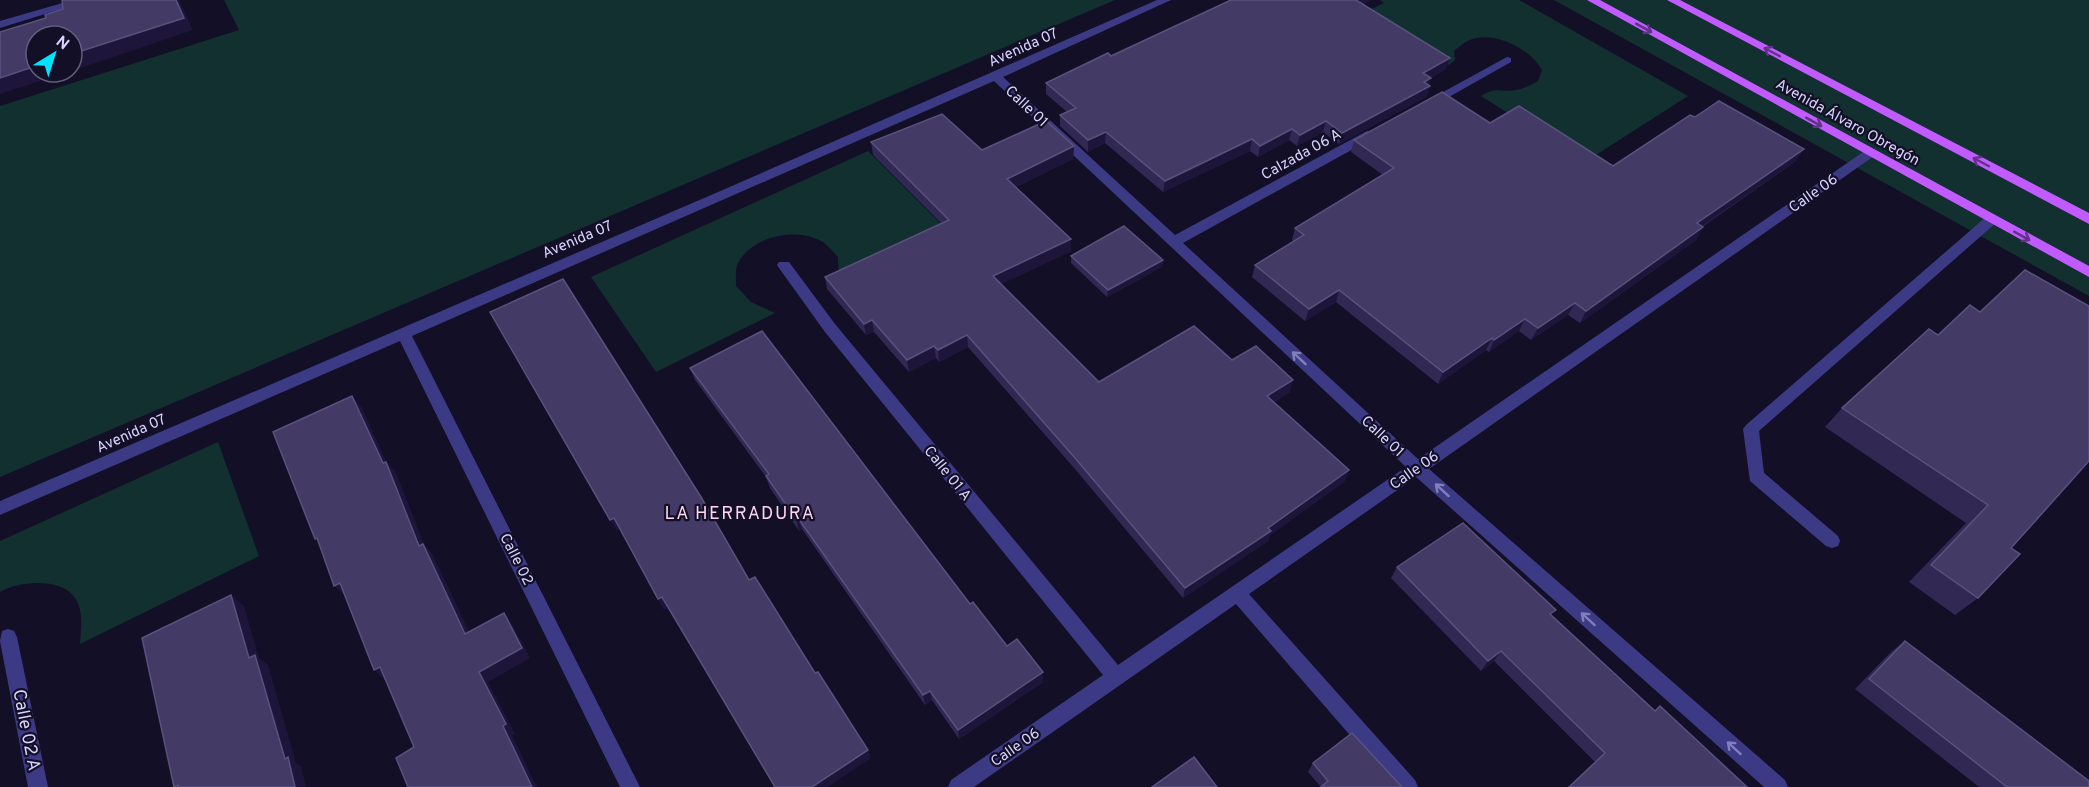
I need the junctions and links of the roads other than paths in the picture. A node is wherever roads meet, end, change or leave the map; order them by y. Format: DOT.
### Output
graph roads {
  1 [pos="85,0"];
  2 [pos="1166,0"];
  3 [pos="1592,0"];
  4 [pos="1672,0"];
  5 [pos="49,5"];
  6 [pos="0,25"];
  7 [pos="1507,60"];
  8 [pos="996,77"];
  9 [pos="1414,111"];
  10 [pos="1382,129"];
  11 [pos="1870,153"];
  12 [pos="1992,219"];
  13 [pos="2089,219"];
  14 [pos="1174,242"];
  15 [pos="784,265"];
  16 [pos="2089,272"];
  17 [pos="403,332"];
  18 [pos="1417,468"];
  19 [pos="0,508"];
  20 [pos="1832,541"];
  21 [pos="1237,593"];
  22 [pos="8,638"];
  23 [pos="1116,677"];
  24 [pos="38,787"];
  25 [pos="630,787"];
  26 [pos="958,787"];
  27 [pos="1408,787"];
  28 [pos="1778,787"];
  1 -- 5 [label="street"];
  2 -- 8 [label="street, Avenida 07"];
  3 -- 11 [label="main road, Avenida Álvaro Obregón, one-way"];
  13 -- 4 [label="main road, Avenida Álvaro Obregón, one-way"];
  5 -- 6 [label="street"];
  7 -- 9 [label="street"];
  8 -- 14 [label="street, Calle 01"];
  8 -- 17 [label="street, Avenida 07"];
  10 -- 14 [label="street, Calzada 06 A"];
  11 -- 12 [label="main road, Avenida Álvaro Obregón"];
  11 -- 18 [label="street, Calle 06"];
  12 -- 16 [label="main road, Avenida Álvaro Obregón, one-way"];
  12 -- 20 [label="street"];
  18 -- 14 [label="street, Calle 01, one-way"];
  15 -- 23 [label="street, Calle 01 A"];
  17 -- 19 [label="street, Avenida 07"];
  17 -- 25 [label="street, Calle 02"];
  18 -- 21 [label="street, Calle 06"];
  28 -- 18 [label="street, Calle 01, one-way"];
  21 -- 23 [label="street, Calle 06"];
  21 -- 27 [label="street"];
  22 -- 24 [label="street, Calle 02 A"];
  23 -- 26 [label="street, Calle 06"];
}
